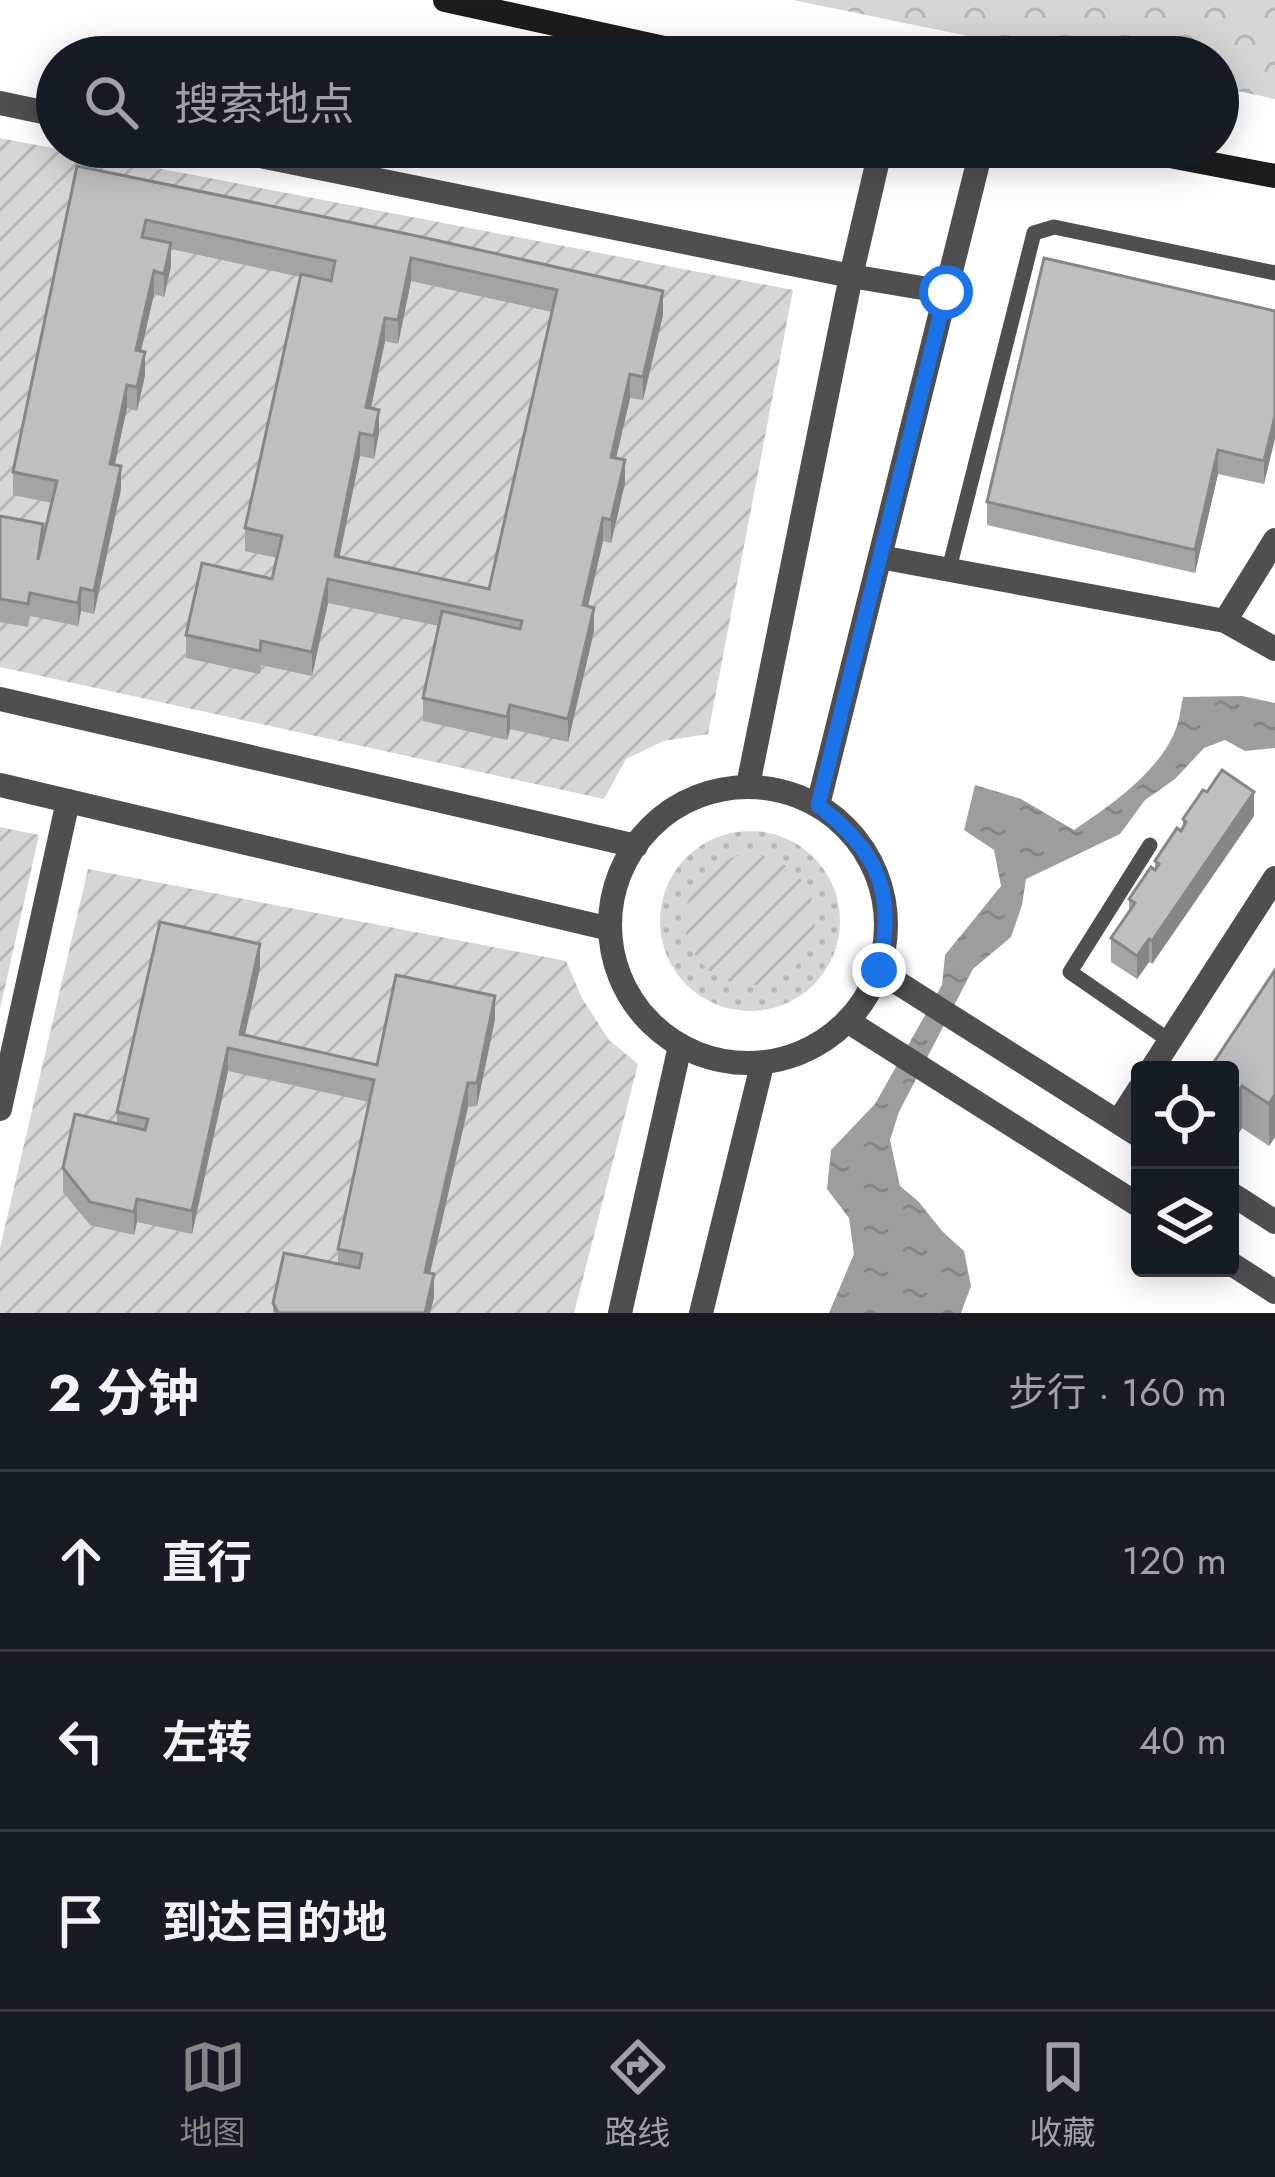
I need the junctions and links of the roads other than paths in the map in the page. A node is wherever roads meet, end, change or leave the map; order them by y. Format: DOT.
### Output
graph roads {
  1 [pos="445,0"];
  2 [pos="484,4"];
  3 [pos="617,36"];
  4 [pos="0,103"];
  5 [pos="36,111"];
  6 [pos="319,168"];
  7 [pos="876,168"];
  8 [pos="977,168"];
  9 [pos="1233,168"];
  10 [pos="1275,176"];
  11 [pos="1275,273"];
  12 [pos="851,276"];
  13 [pos="946,292"];
  14 [pos="1275,540"];
  15 [pos="880,557"];
  16 [pos="949,569"];
  17 [pos="1225,621"];
  18 [pos="1275,649"];
  19 [pos="0,699"];
  20 [pos="0,785"];
  21 [pos="748,785"];
  22 [pos="68,801"];
  23 [pos="818,805"];
  24 [pos="1150,844"];
  25 [pos="637,846"];
  26 [pos="1275,878"];
  27 [pos="606,928"];
  28 [pos="879,970"];
  29 [pos="849,1022"];
  30 [pos="1170,1041"];
  31 [pos="680,1046"];
  32 [pos="1157,1061"];
  33 [pos="762,1065"];
  34 [pos="1131,1102"];
  35 [pos="0,1109"];
  36 [pos="1118,1122"];
  37 [pos="1131,1130"];
  38 [pos="1239,1199"];
  39 [pos="1131,1200"];
  40 [pos="1275,1222"];
  41 [pos="1239,1269"];
  42 [pos="1275,1292"];
  43 [pos="620,1313"];
  44 [pos="701,1313"];
  1 -- 2 [label="street"];
  2 -- 3 [label="street"];
  4 -- 5 [label="street"];
  6 -- 12 [label="street"];
  7 -- 12 [label="street"];
  8 -- 13 [label="street"];
  9 -- 10 [label="street"];
  11 -- 16 [label="lane"];
  12 -- 13 [label="street"];
  12 -- 21 [label="street"];
  13 -- 15 [label="street"];
  14 -- 17 [label="street"];
  15 -- 16 [label="street"];
  15 -- 23 [label="street"];
  16 -- 17 [label="street"];
  17 -- 18 [label="street"];
  19 -- 25 [label="street"];
  20 -- 22 [label="street"];
  21 -- 23 [label="street"];
  21 -- 25 [label="street"];
  22 -- 27 [label="street"];
  22 -- 35 [label="street"];
  23 -- 28 [label="street"];
  24 -- 30 [label="lane"];
  25 -- 27 [label="street"];
  26 -- 30 [label="street"];
  27 -- 31 [label="street"];
  28 -- 29 [label="street"];
  28 -- 36 [label="street"];
  29 -- 33 [label="street"];
  29 -- 39 [label="street"];
  30 -- 32 [label="street"];
  31 -- 33 [label="street"];
  31 -- 43 [label="street"];
  33 -- 44 [label="street"];
  34 -- 36 [label="street"];
  36 -- 37 [label="street"];
  38 -- 40 [label="street"];
  41 -- 42 [label="street"];
}
